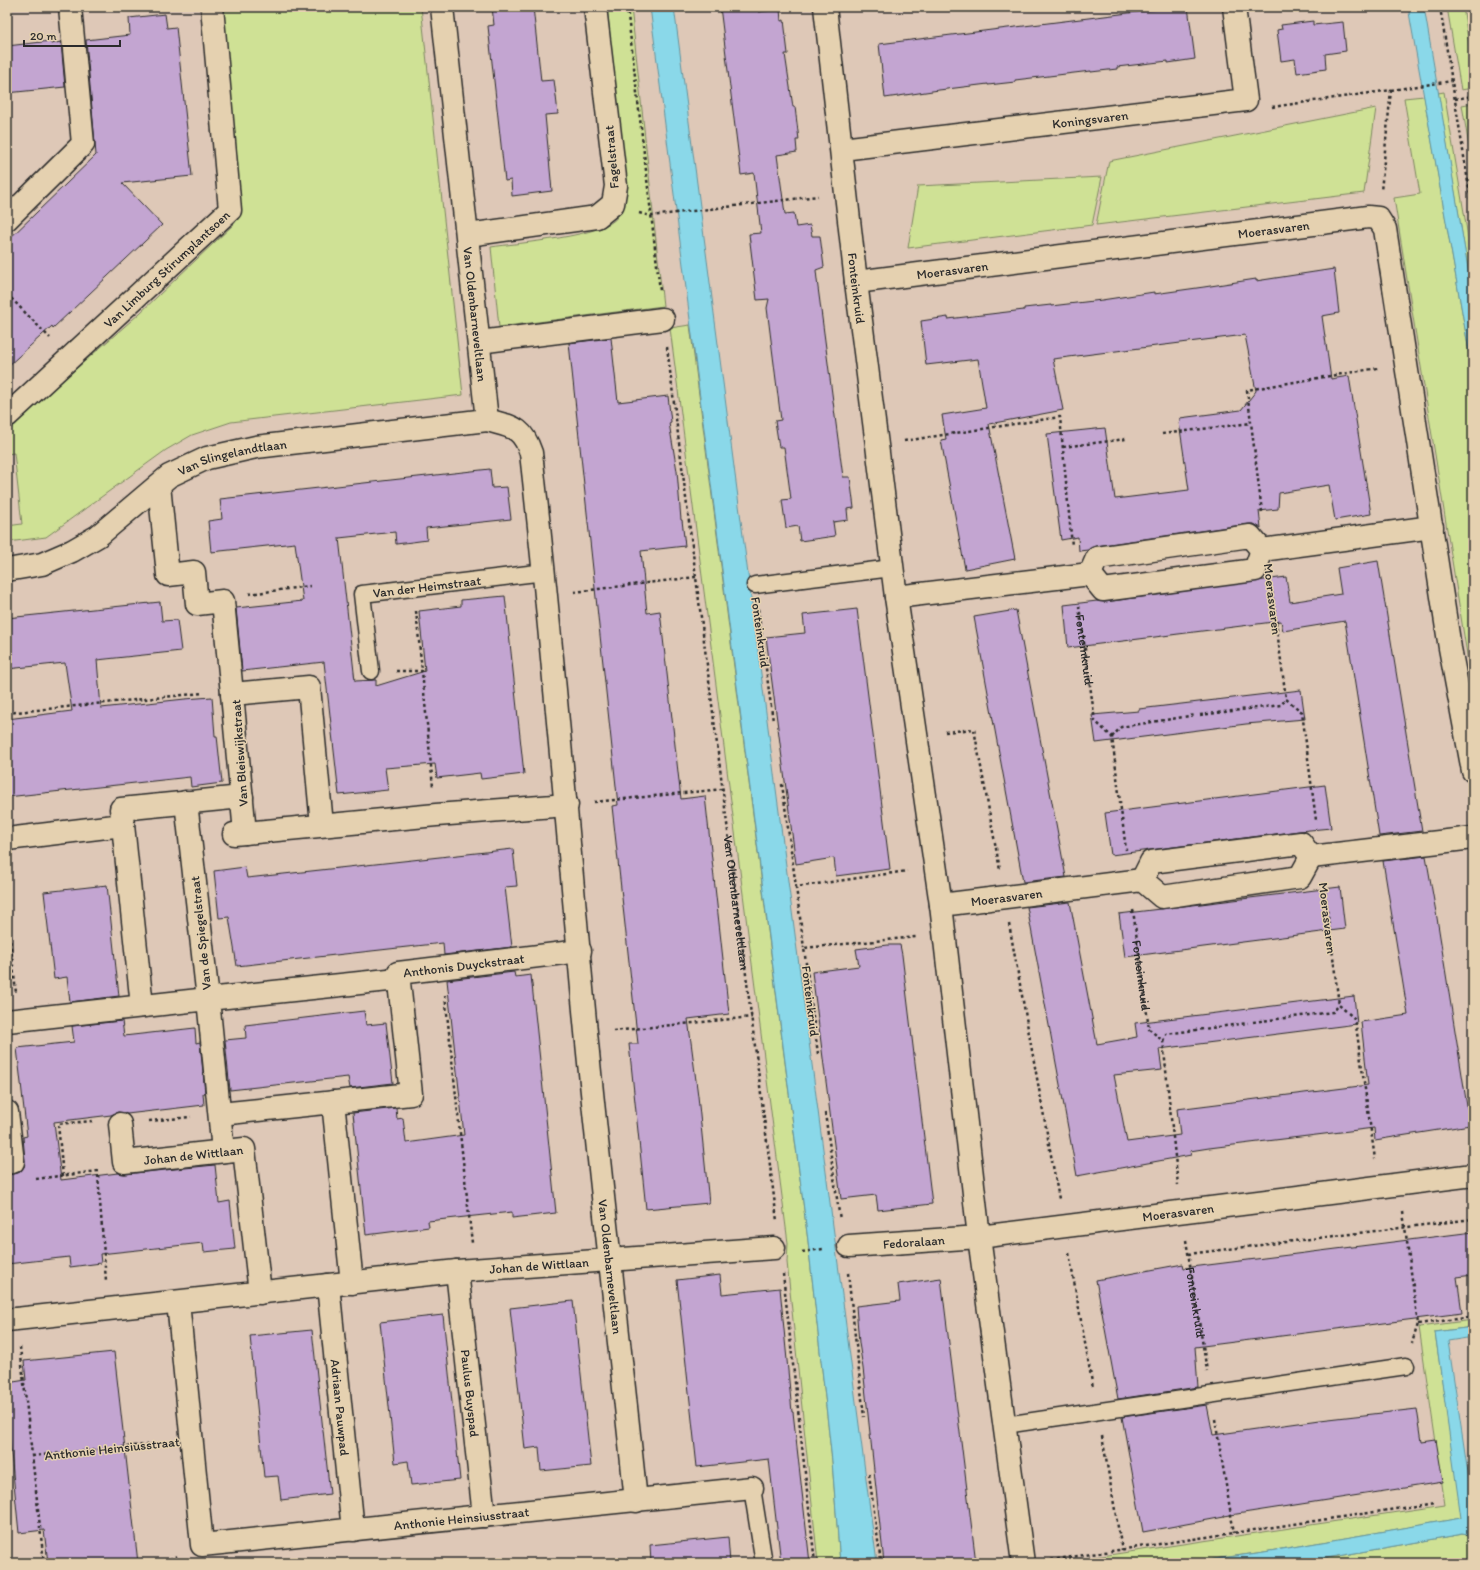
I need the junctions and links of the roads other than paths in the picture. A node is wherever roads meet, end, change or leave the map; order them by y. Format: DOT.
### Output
graph roads {
  1 [pos="70,7"];
  2 [pos="212,7"];
  3 [pos="442,7"];
  4 [pos="594,7"];
  5 [pos="825,7"];
  6 [pos="1234,7"];
  7 [pos="842,149"];
  8 [pos="7,219"];
  9 [pos="468,236"];
  10 [pos="856,282"];
  11 [pos="663,319"];
  12 [pos="479,342"];
  13 [pos="7,416"];
  14 [pos="487,420"];
  15 [pos="159,485"];
  16 [pos="1432,527"];
  17 [pos="1264,549"];
  18 [pos="892,568"];
  19 [pos="7,570"];
  20 [pos="545,572"];
  21 [pos="1082,575"];
  22 [pos="755,585"];
  23 [pos="896,597"];
  24 [pos="371,671"];
  25 [pos="232,692"];
  26 [pos="1473,772"];
  27 [pos="242,797"];
  28 [pos="186,802"];
  29 [pos="567,805"];
  30 [pos="123,825"];
  31 [pos="322,825"];
  32 [pos="7,838"];
  33 [pos="1473,838"];
  34 [pos="1315,856"];
  35 [pos="1136,880"];
  36 [pos="941,905"];
  37 [pos="580,951"];
  38 [pos="398,979"];
  39 [pos="208,999"];
  40 [pos="142,1006"];
  41 [pos="12,1020"];
  42 [pos="333,1102"];
  43 [pos="7,1112"];
  44 [pos="220,1114"];
  45 [pos="120,1124"];
  46 [pos="223,1151"];
  47 [pos="10,1162"];
  48 [pos="1473,1175"];
  49 [pos="978,1237"];
  50 [pos="849,1246"];
  51 [pos="778,1248"];
  52 [pos="611,1260"];
  53 [pos="466,1270"];
  54 [pos="352,1283"];
  55 [pos="328,1285"];
  56 [pos="260,1293"];
  57 [pos="178,1302"];
  58 [pos="12,1319"];
  59 [pos="1406,1366"];
  60 [pos="1005,1425"];
  61 [pos="752,1488"];
  62 [pos="636,1501"];
  63 [pos="484,1516"];
  64 [pos="353,1530"];
  65 [pos="764,1563"];
  66 [pos="1023,1563"];
  1 -- 8 [label="street"];
  2 -- 13 [label="street, Van Limburg Stirumplantsoen"];
  3 -- 9 [label="street, Van Oldenbarneveltlaan"];
  4 -- 9 [label="street, Fagelstraat"];
  5 -- 7 [label="street, Fonteinkruid"];
  6 -- 7 [label="street, Koningsvaren"];
  7 -- 10 [label="street, Fonteinkruid"];
  9 -- 12 [label="street, Van Oldenbarneveltlaan"];
  10 -- 16 [label="street, Moerasvaren"];
  10 -- 18 [label="street, Fonteinkruid"];
  11 -- 12 [label="street"];
  12 -- 14 [label="street, Van Oldenbarneveltlaan"];
  14 -- 15 [label="street, Van Slingelandtlaan"];
  14 -- 20 [label="street, Van Oldenbarneveltlaan"];
  15 -- 19 [label="street, Van Slingelandtlaan"];
  15 -- 25 [label="street"];
  16 -- 17 [label="street, Moerasvaren"];
  16 -- 26 [label="street"];
  17 -- 21 [label="street, Moerasvaren"];
  17 -- 21 [label="street, Moerasvaren"];
  18 -- 22 [label="lane, Fonteinkruid"];
  18 -- 23 [label="street, Fonteinkruid"];
  20 -- 24 [label="lane, Van der Heimstraat"];
  20 -- 29 [label="street, Van Oldenbarneveltlaan"];
  21 -- 23 [label="street"];
  23 -- 36 [label="street, Fonteinkruid"];
  25 -- 27 [label="street, Van Bleiswijkstraat"];
  25 -- 31 [label="street, Van Bleiswijkstraat"];
  27 -- 28 [label="street"];
  27 -- 31 [label="street, Van Bleiswijkstraat"];
  28 -- 30 [label="street"];
  28 -- 39 [label="street, Van de Spiegelstraat"];
  29 -- 31 [label="street, Van Bleiswijkstraat"];
  29 -- 37 [label="street, Van Oldenbarneveltlaan"];
  30 -- 32 [label="street"];
  30 -- 40 [label="street"];
  33 -- 34 [label="street"];
  34 -- 35 [label="street"];
  34 -- 35 [label="street, Moerasvaren"];
  35 -- 36 [label="street, Moerasvaren"];
  36 -- 49 [label="street, Fonteinkruid"];
  37 -- 38 [label="street, Anthonis Duyckstraat"];
  37 -- 52 [label="street, Van Oldenbarneveltlaan"];
  38 -- 39 [label="street"];
  38 -- 42 [label="street, Anthonis Duyckstraat"];
  39 -- 40 [label="street, Van de Spiegelstraat"];
  39 -- 44 [label="street"];
  40 -- 41 [label="street, Van de Spiegelstraat"];
  42 -- 44 [label="street"];
  42 -- 54 [label="street"];
  43 -- 47 [label="street"];
  44 -- 46 [label="street"];
  45 -- 46 [label="street, Johan de Wittlaan"];
  46 -- 56 [label="street, Johan de Wittlaan"];
  48 -- 49 [label="street, Moerasvaren"];
  49 -- 50 [label="street, Fedoralaan"];
  49 -- 60 [label="street, Fonteinkruid"];
  51 -- 52 [label="street, Johan de Wittlaan"];
  52 -- 53 [label="street, Johan de Wittlaan"];
  52 -- 62 [label="street, Van Oldenbarneveltlaan"];
  53 -- 54 [label="street, Johan de Wittlaan"];
  53 -- 63 [label="street, Paulus Buyspad"];
  54 -- 55 [label="street, Johan de Wittlaan"];
  55 -- 56 [label="street, Johan de Wittlaan"];
  55 -- 64 [label="street, Adriaan Pauwpad"];
  56 -- 57 [label="street, Johan de Wittlaan"];
  57 -- 58 [label="street, Johan de Wittlaan"];
  57 -- 64 [label="street, Anthonie Heinsiusstraat"];
  59 -- 60 [label="lane"];
  60 -- 66 [label="street, Fonteinkruid"];
  61 -- 62 [label="street, Anthonie Heinsiusstraat"];
  61 -- 65 [label="lane, Anthonie Heinsiusstraat"];
  62 -- 63 [label="street, Anthonie Heinsiusstraat"];
  63 -- 64 [label="street, Anthonie Heinsiusstraat"];
}
